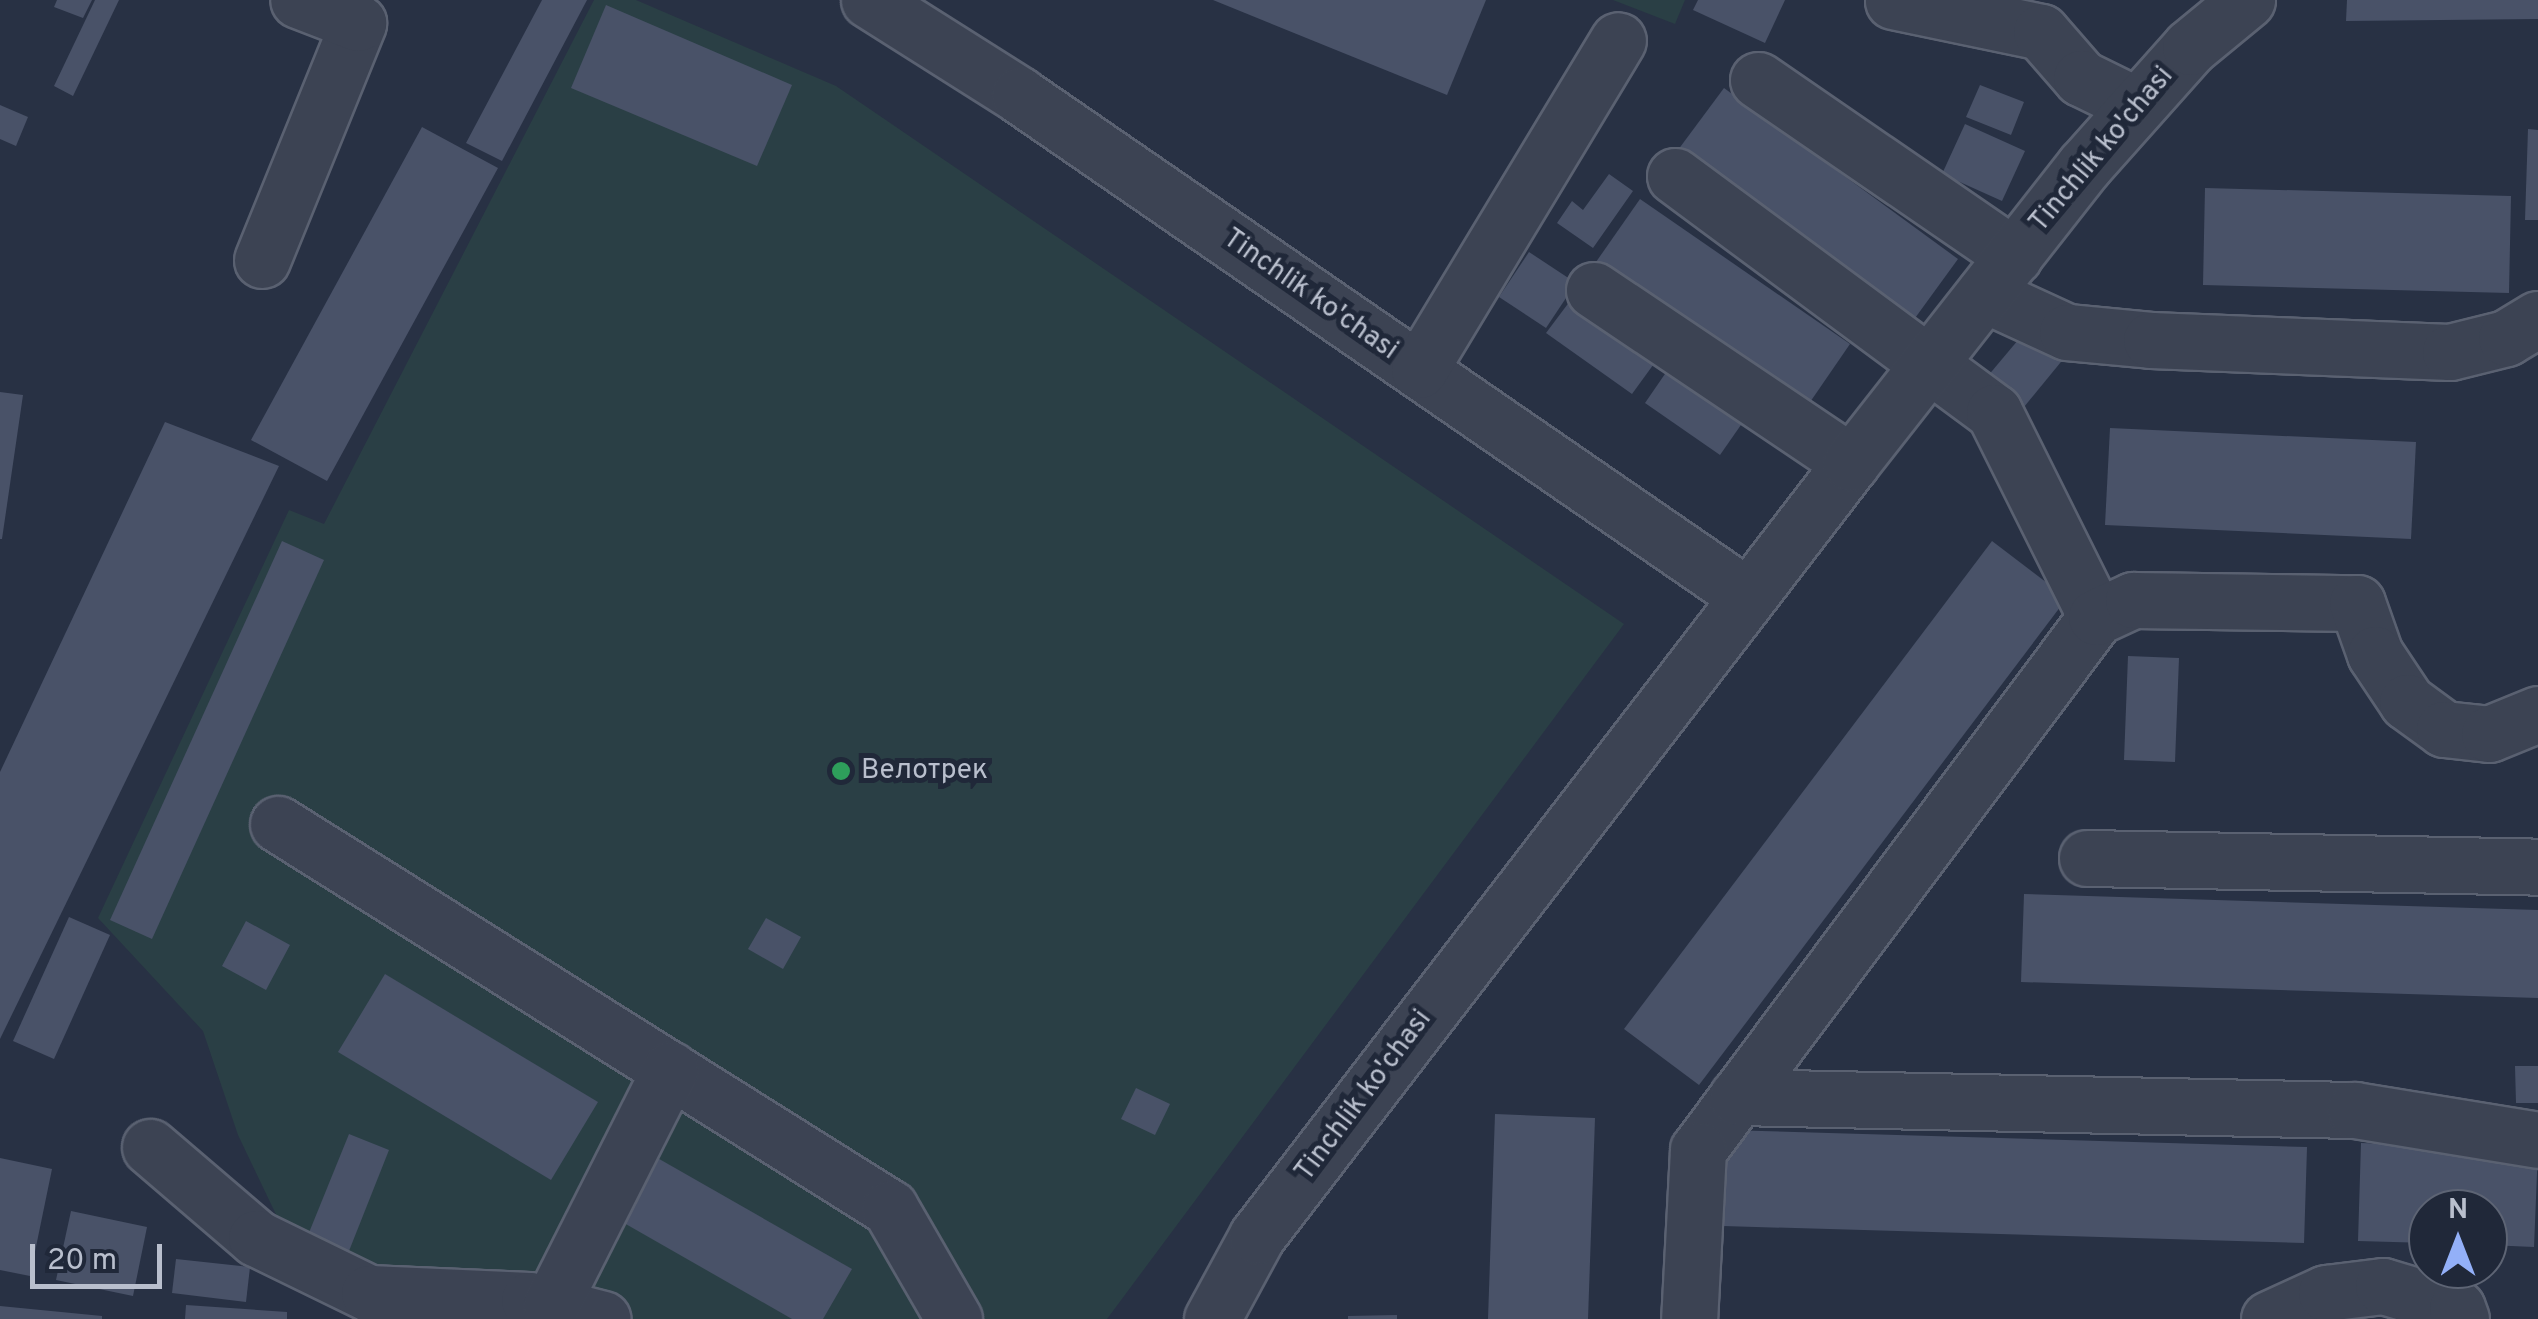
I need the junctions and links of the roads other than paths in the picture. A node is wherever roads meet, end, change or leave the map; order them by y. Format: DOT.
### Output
graph roads {
  1 [pos="298,0"];
  2 [pos="869,0"];
  3 [pos="2247,0"];
  4 [pos="1893,1"];
  5 [pos="1618,40"];
  6 [pos="1758,80"];
  7 [pos="2136,105"];
  8 [pos="1675,176"];
  9 [pos="262,260"];
  10 [pos="1999,275"];
  11 [pos="1594,290"];
  12 [pos="2538,319"];
  13 [pos="1932,362"];
  14 [pos="1419,370"];
  15 [pos="1851,463"];
  16 [pos="1747,596"];
  17 [pos="2096,617"];
  18 [pos="2538,714"];
  19 [pos="278,824"];
  20 [pos="2087,858"];
  21 [pos="2538,868"];
  22 [pos="670,1069"];
  23 [pos="1737,1097"];
  24 [pos="2538,1140"];
  25 [pos="150,1147"];
  26 [pos="551,1305"];
  27 [pos="603,1319"];
  28 [pos="954,1319"];
  29 [pos="1212,1319"];
  30 [pos="1689,1319"];
  31 [pos="2268,1319"];
  32 [pos="2462,1319"];
  1 -- 9 [label="street"];
  2 -- 14 [label="street, Tinchlik ko'chasi"];
  3 -- 7 [label="street, Tinchlik ko'chasi"];
  4 -- 7 [label="street"];
  5 -- 14 [label="street"];
  6 -- 10 [label="street"];
  7 -- 10 [label="street, Tinchlik ko'chasi"];
  8 -- 13 [label="street"];
  10 -- 12 [label="street"];
  10 -- 13 [label="street, Tinchlik ko'chasi"];
  11 -- 15 [label="street"];
  13 -- 15 [label="street, Tinchlik ko'chasi"];
  13 -- 17 [label="street"];
  14 -- 16 [label="street, Tinchlik ko'chasi"];
  15 -- 16 [label="street, Tinchlik ko'chasi"];
  16 -- 29 [label="street, Tinchlik ko'chasi"];
  17 -- 18 [label="street"];
  17 -- 23 [label="street"];
  19 -- 22 [label="street"];
  20 -- 21 [label="street"];
  22 -- 26 [label="street"];
  22 -- 28 [label="street"];
  23 -- 24 [label="street"];
  23 -- 30 [label="street"];
  25 -- 26 [label="street"];
  26 -- 27 [label="street"];
  31 -- 32 [label="street"];
}
